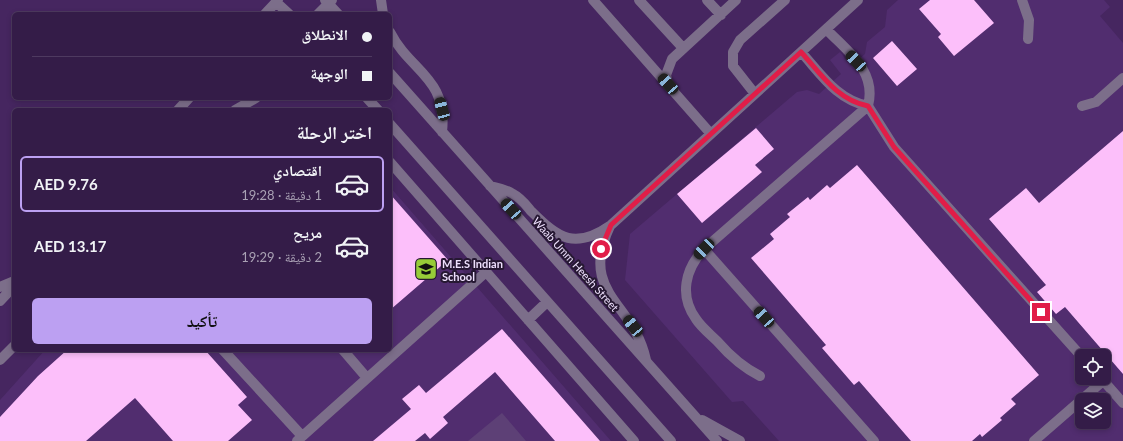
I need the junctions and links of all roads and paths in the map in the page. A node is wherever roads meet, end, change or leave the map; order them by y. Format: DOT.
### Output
graph roads {
  1 [pos="382,0"];
  2 [pos="593,0"];
  3 [pos="639,0"];
  4 [pos="707,0"];
  5 [pos="736,0"];
  6 [pos="785,0"];
  7 [pos="858,0"];
  8 [pos="1022,0"];
  9 [pos="277,1"];
  10 [pos="328,1"];
  11 [pos="267,12"];
  12 [pos="287,12"];
  13 [pos="320,12"];
  14 [pos="336,12"];
  15 [pos="383,12"];
  16 [pos="721,15"];
  17 [pos="826,29"];
  18 [pos="392,35"];
  19 [pos="1028,39"];
  20 [pos="683,48"];
  21 [pos="801,52"];
  22 [pos="392,75"];
  23 [pos="1123,78"];
  24 [pos="668,84"];
  25 [pos="755,94"];
  26 [pos="187,100"];
  27 [pos="239,100"];
  28 [pos="252,100"];
  29 [pos="368,100"];
  30 [pos="868,106"];
  31 [pos="1082,106"];
  32 [pos="180,108"];
  33 [pos="232,108"];
  34 [pos="238,108"];
  35 [pos="376,108"];
  36 [pos="392,126"];
  37 [pos="442,132"];
  38 [pos="711,134"];
  39 [pos="392,164"];
  40 [pos="490,186"];
  41 [pos="611,225"];
  42 [pos="704,249"];
  43 [pos="486,272"];
  44 [pos="12,282"];
  45 [pos="0,287"];
  46 [pos="12,288"];
  47 [pos="0,301"];
  48 [pos="547,302"];
  49 [pos="528,320"];
  50 [pos="12,348"];
  51 [pos="1075,349"];
  52 [pos="225,352"];
  53 [pos="345,352"];
  54 [pos="0,360"];
  55 [pos="646,361"];
  56 [pos="760,376"];
  57 [pos="367,378"];
  58 [pos="1095,385"];
  59 [pos="1107,385"];
  60 [pos="1123,403"];
  61 [pos="696,417"];
  62 [pos="300,439"];
  63 [pos="634,441"];
  64 [pos="671,441"];
  65 [pos="717,441"];
  66 [pos="740,441"];
  67 [pos="874,441"];
  68 [pos="1034,441"];
  1 -- 15 [label="street"];
  2 -- 24 [label="street"];
  3 -- 20 [label="street"];
  4 -- 16 [label="street"];
  5 -- 16 [label="street"];
  6 -- 25 [label="street"];
  7 -- 17 [label="street"];
  8 -- 19 [label="street"];
  9 -- 11 [label="street"];
  9 -- 12 [label="street"];
  10 -- 13 [label="street"];
  10 -- 14 [label="street"];
  16 -- 20 [label="street"];
  17 -- 21 [label="street"];
  17 -- 30 [label="street"];
  18 -- 37 [label="street"];
  20 -- 24 [label="street"];
  21 -- 25 [label="street"];
  21 -- 30 [label="street"];
  22 -- 37 [label="street, Waab Umm Heesh Street"];
  23 -- 31 [label="street"];
  24 -- 38 [label="street"];
  25 -- 38 [label="street"];
  26 -- 32 [label="street"];
  27 -- 33 [label="street"];
  28 -- 34 [label="street"];
  29 -- 35 [label="street"];
  30 -- 42 [label="street"];
  30 -- 51 [label="street"];
  36 -- 48 [label="street"];
  37 -- 40 [label="street, Waab Umm Heesh Street"];
  38 -- 41 [label="street"];
  39 -- 43 [label="street"];
  40 -- 41 [label="street"];
  40 -- 55 [label="street, Waab Umm Heesh Street"];
  41 -- 55 [label="street"];
  42 -- 56 [label="street"];
  42 -- 67 [label="street"];
  43 -- 49 [label="street"];
  43 -- 57 [label="street"];
  44 -- 45 [label="street"];
  46 -- 47 [label="street"];
  48 -- 49 [label="street"];
  48 -- 64 [label="street"];
  49 -- 63 [label="street"];
  50 -- 54 [label="street"];
  52 -- 62 [label="street"];
  53 -- 57 [label="street"];
  55 -- 61 [label="street, Waab Umm Heesh Street"];
  57 -- 62 [label="street"];
  58 -- 68 [label="street"];
  59 -- 60 [label="street"];
  61 -- 65 [label="street, Waab Umm Heesh Street"];
  61 -- 66 [label="street, Waab Umm Heesh Street"];
}
